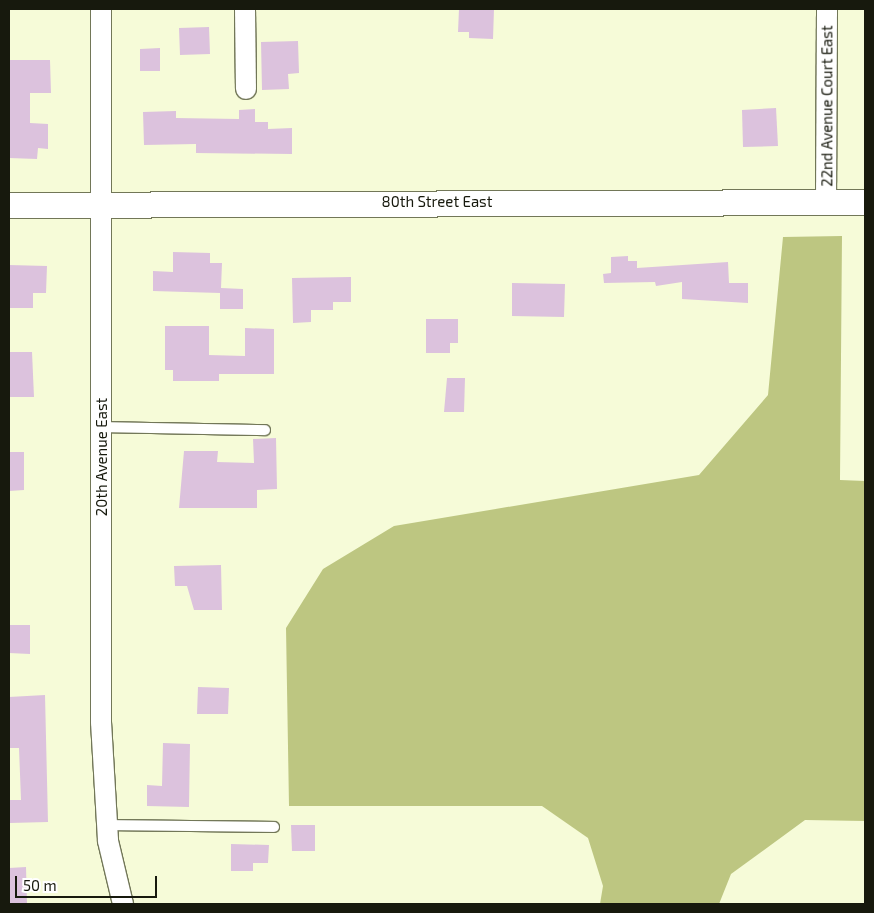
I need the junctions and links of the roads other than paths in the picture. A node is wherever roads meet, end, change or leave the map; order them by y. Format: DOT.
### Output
graph roads {
  1 [pos="101,9"];
  2 [pos="245,9"];
  3 [pos="827,9"];
  4 [pos="246,89"];
  5 [pos="103,202"];
  6 [pos="826,202"];
  7 [pos="865,202"];
  8 [pos="9,205"];
  9 [pos="103,427"];
  10 [pos="265,430"];
  11 [pos="107,825"];
  12 [pos="274,827"];
  13 [pos="123,904"];
  1 -- 5 [label="street, 20th Avenue East"];
  2 -- 4 [label="street"];
  3 -- 6 [label="street, 22nd Avenue Court East"];
  5 -- 6 [label="street, 80th Street East"];
  5 -- 8 [label="street, 80th Street East"];
  5 -- 9 [label="street, 20th Avenue East"];
  6 -- 7 [label="street, 80th Street East"];
  9 -- 10 [label="lane"];
  9 -- 11 [label="street, 20th Avenue East"];
  11 -- 12 [label="lane"];
  11 -- 13 [label="street, 20th Avenue East"];
}
